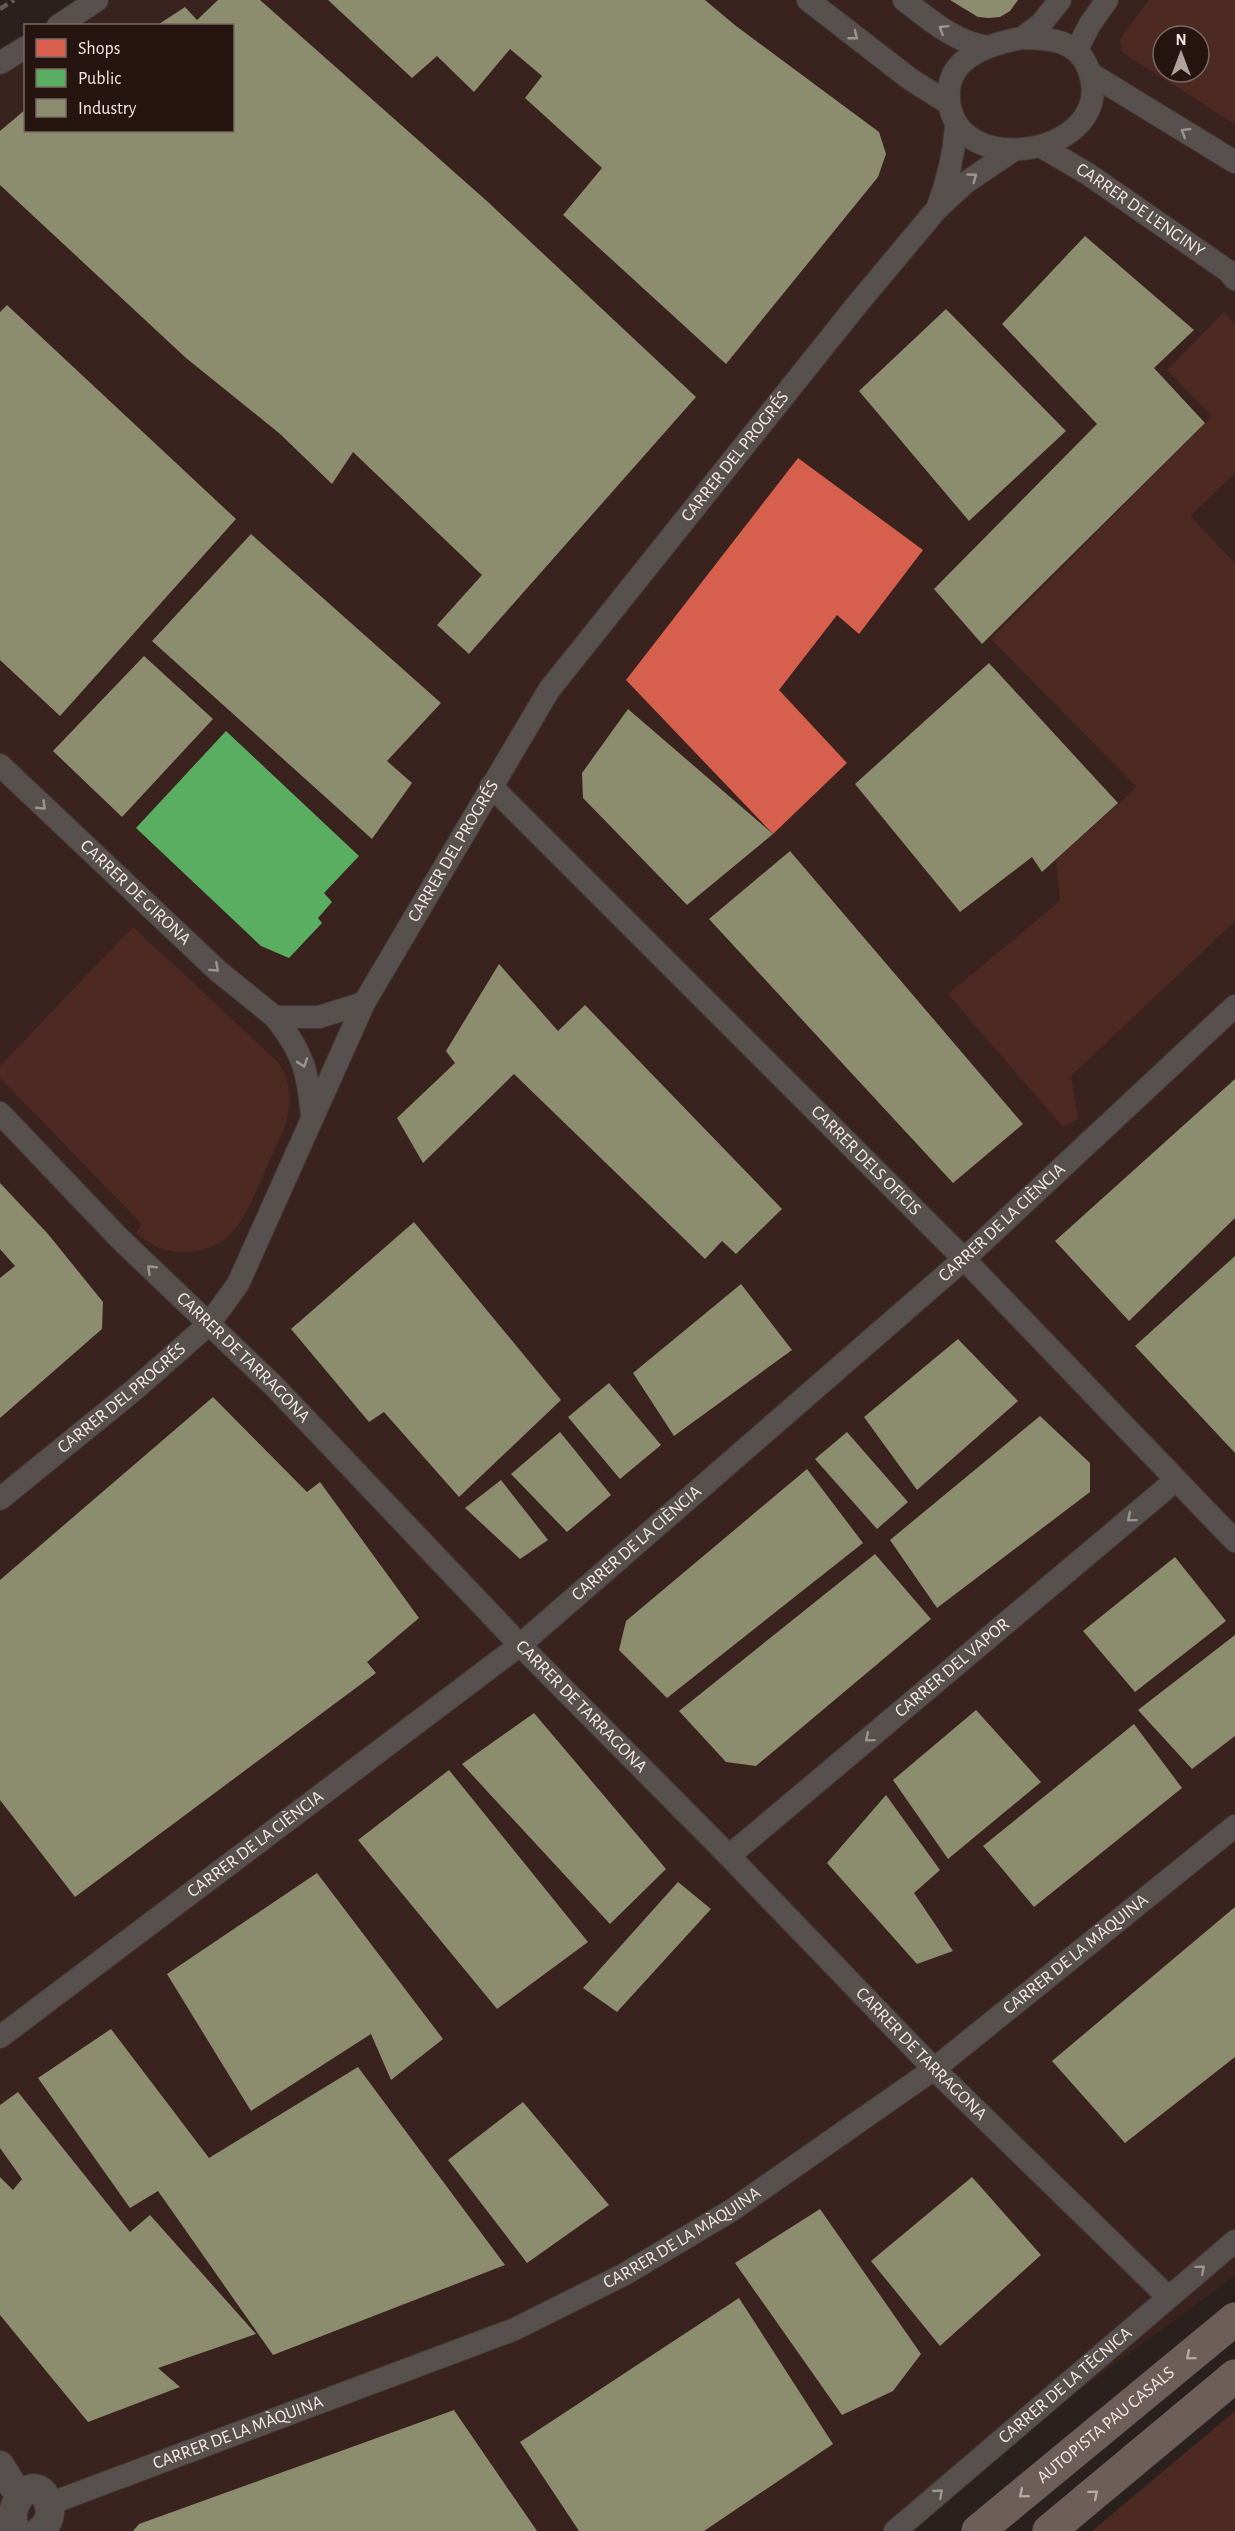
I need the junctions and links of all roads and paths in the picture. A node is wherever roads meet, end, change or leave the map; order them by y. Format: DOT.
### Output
graph roads {
  1 [pos="97,0"];
  2 [pos="808,0"];
  3 [pos="904,0"];
  4 [pos="1060,0"];
  5 [pos="1107,0"];
  6 [pos="61,24"];
  7 [pos="1022,38"];
  8 [pos="988,47"];
  9 [pos="24,48"];
  10 [pos="1077,49"];
  11 [pos="0,63"];
  12 [pos="1091,74"];
  13 [pos="948,103"];
  14 [pos="956,126"];
  15 [pos="1042,147"];
  16 [pos="1014,150"];
  17 [pos="1235,162"];
  18 [pos="936,210"];
  19 [pos="1235,279"];
  20 [pos="4,776"];
  21 [pos="491,786"];
  22 [pos="364,1003"];
  23 [pos="1235,1006"];
  24 [pos="275,1017"];
  25 [pos="0,1113"];
  26 [pos="312,1117"];
  27 [pos="964,1259"];
  28 [pos="208,1324"];
  29 [pos="1176,1480"];
  30 [pos="0,1499"];
  31 [pos="1235,1541"];
  32 [pos="520,1645"];
  33 [pos="1235,1827"];
  34 [pos="729,1856"];
  35 [pos="0,2037"];
  36 [pos="934,2069"];
  37 [pos="1235,2241"];
  38 [pos="1168,2297"];
  39 [pos="1235,2319"];
  40 [pos="1235,2376"];
  41 [pos="0,2465"];
  42 [pos="16,2491"];
  43 [pos="49,2504"];
  44 [pos="7,2523"];
  45 [pos="40,2531"];
  46 [pos="895,2531"];
  47 [pos="978,2531"];
  48 [pos="1049,2531"];
  1 -- 6 [label="street"];
  2 -- 13 [label="street, one-way"];
  8 -- 3 [label="street, one-way"];
  4 -- 7 [label="street"];
  5 -- 10 [label="street"];
  7 -- 8 [label="street"];
  7 -- 10 [label="street"];
  8 -- 13 [label="street"];
  9 -- 11 [label="street"];
  10 -- 12 [label="street"];
  12 -- 15 [label="street"];
  17 -- 12 [label="street, one-way"];
  13 -- 14 [label="street"];
  14 -- 16 [label="street"];
  14 -- 18 [label="street, CARRER DEL PROGRÉS"];
  15 -- 16 [label="street"];
  15 -- 19 [label="street, CARRER DE L'ENGINY"];
  18 -- 16 [label="street, CARRER DEL PROGRÉS, one-way"];
  18 -- 21 [label="street, CARRER DEL PROGRÉS"];
  20 -- 24 [label="street, CARRER DE GIRONA, one-way"];
  21 -- 22 [label="street, CARRER DEL PROGRÉS"];
  21 -- 27 [label="street, CARRER DELS OFICIS"];
  22 -- 24 [label="street"];
  22 -- 26 [label="street, CARRER DEL PROGRÉS"];
  23 -- 27 [label="street, CARRER DE LA CIÈNCIA"];
  24 -- 26 [label="street, CARRER DE GIRONA, one-way"];
  28 -- 25 [label="street, CARRER DE TARRAGONA, one-way"];
  26 -- 28 [label="street, CARRER DEL PROGRÉS"];
  27 -- 29 [label="street, CARRER DELS OFICIS"];
  27 -- 32 [label="street, CARRER DE LA CIÈNCIA"];
  28 -- 30 [label="street, CARRER DEL PROGRÉS"];
  28 -- 32 [label="street, CARRER DE TARRAGONA"];
  29 -- 31 [label="street, CARRER DELS OFICIS"];
  29 -- 34 [label="street, CARRER DEL VAPOR, one-way"];
  32 -- 34 [label="street, CARRER DE TARRAGONA"];
  32 -- 35 [label="street, CARRER DE LA CIÈNCIA"];
  33 -- 36 [label="street, CARRER DE LA MÀQUINA"];
  34 -- 36 [label="street, CARRER DE TARRAGONA"];
  36 -- 38 [label="street, CARRER DE TARRAGONA"];
  36 -- 43 [label="street, CARRER DE LA MÀQUINA"];
  38 -- 37 [label="street, CARRER DE LA TÈCNICA, one-way"];
  46 -- 38 [label="street, CARRER DE LA TÈCNICA, one-way"];
  39 -- 47 [label="highway, AUTOPISTA PAU CASALS, one-way"];
  48 -- 40 [label="highway, one-way"];
  41 -- 42 [label="street"];
  42 -- 43 [label="street"];
  42 -- 44 [label="street"];
  43 -- 45 [label="street"];
}
